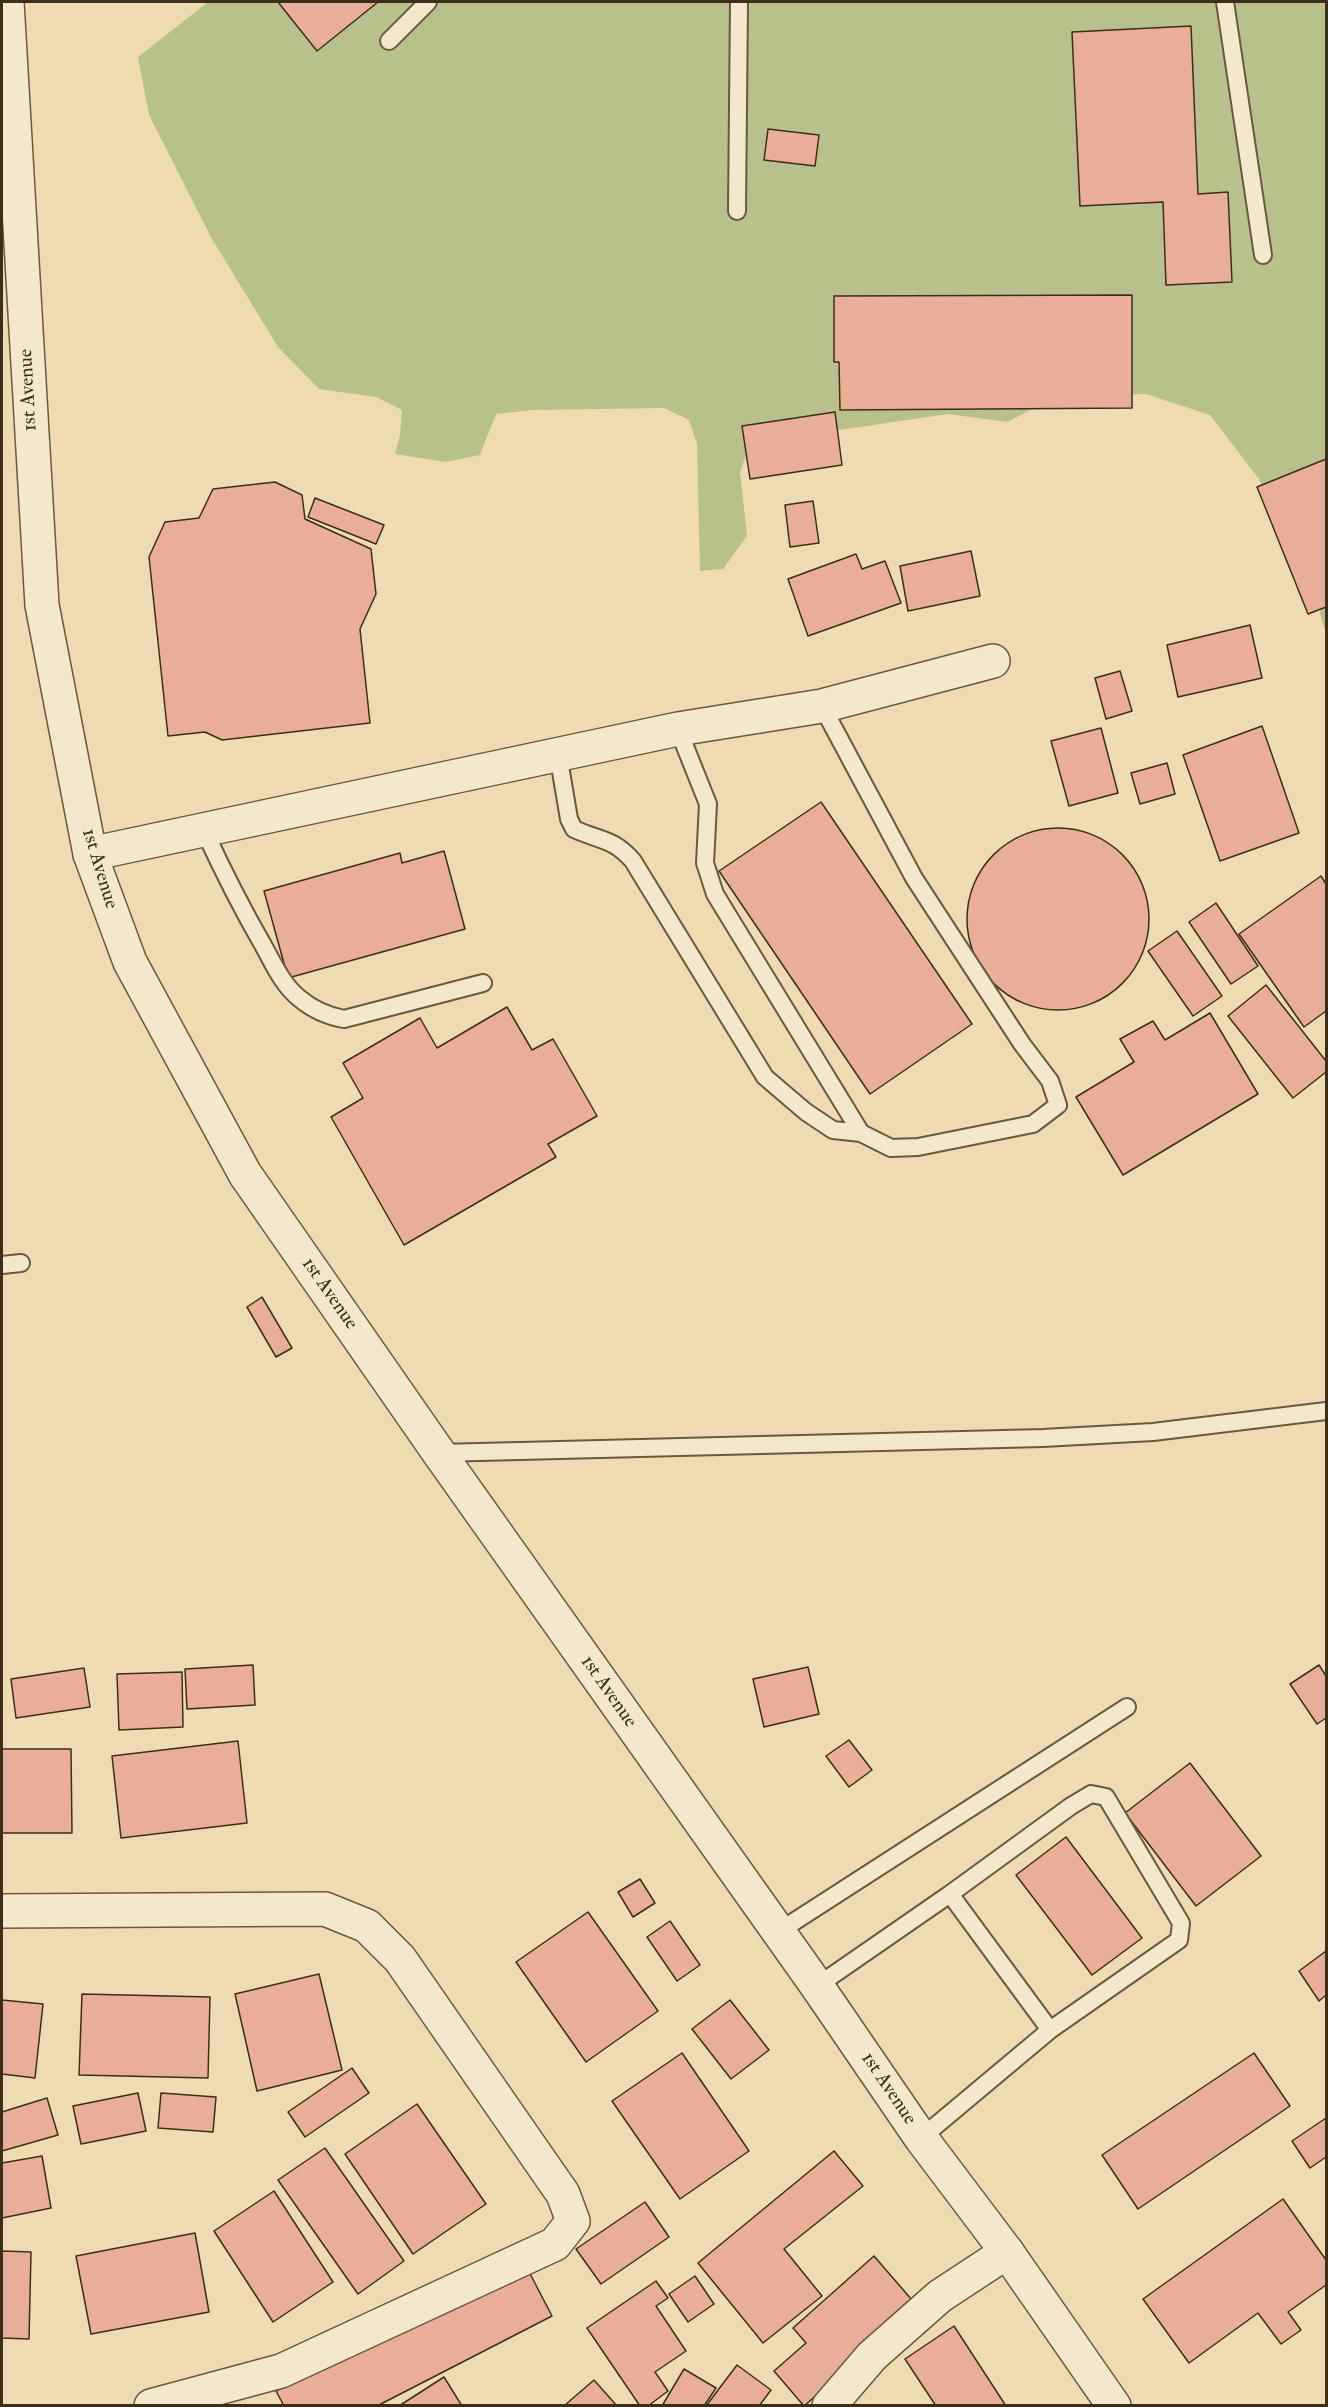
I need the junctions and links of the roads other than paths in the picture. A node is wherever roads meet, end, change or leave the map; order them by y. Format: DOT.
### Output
graph roads {
  1 [pos="7,2"];
  2 [pos="429,2"];
  3 [pos="739,2"];
  4 [pos="1225,2"];
  5 [pos="389,40"];
  6 [pos="736,211"];
  7 [pos="1263,255"];
  8 [pos="993,661"];
  9 [pos="822,706"];
  10 [pos="678,729"];
  11 [pos="558,754"];
  12 [pos="204,830"];
  13 [pos="90,854"];
  14 [pos="483,983"];
  15 [pos="861,1133"];
  16 [pos="21,1263"];
  17 [pos="2,1265"];
  18 [pos="1326,1411"];
  19 [pos="439,1453"];
  20 [pos="1127,1707"];
  21 [pos="950,1894"];
  22 [pos="2,1911"];
  23 [pos="778,1932"];
  24 [pos="817,1986"];
  25 [pos="1050,2030"];
  26 [pos="921,2138"];
  27 [pos="1007,2252"];
  28 [pos="151,2406"];
  29 [pos="829,2406"];
  30 [pos="1114,2406"];
  1 -- 13 [label="street, 1st Avenue"];
  2 -- 5 [label="lane"];
  3 -- 6 [label="lane"];
  4 -- 7 [label="lane"];
  8 -- 9 [label="street"];
  9 -- 10 [label="street"];
  9 -- 15 [label="lane"];
  10 -- 11 [label="street"];
  10 -- 15 [label="lane"];
  11 -- 12 [label="street"];
  11 -- 15 [label="lane"];
  12 -- 13 [label="street"];
  12 -- 14 [label="lane"];
  13 -- 19 [label="street, 1st Avenue"];
  16 -- 17 [label="lane"];
  18 -- 19 [label="lane"];
  19 -- 23 [label="street, 1st Avenue"];
  20 -- 23 [label="lane"];
  21 -- 24 [label="lane"];
  21 -- 25 [label="lane"];
  21 -- 25 [label="lane"];
  22 -- 28 [label="street"];
  23 -- 24 [label="street, 1st Avenue"];
  24 -- 26 [label="street, 1st Avenue"];
  25 -- 26 [label="lane"];
  26 -- 27 [label="street, 1st Avenue"];
  27 -- 29 [label="street"];
  27 -- 30 [label="street, 1st Avenue"];
}
